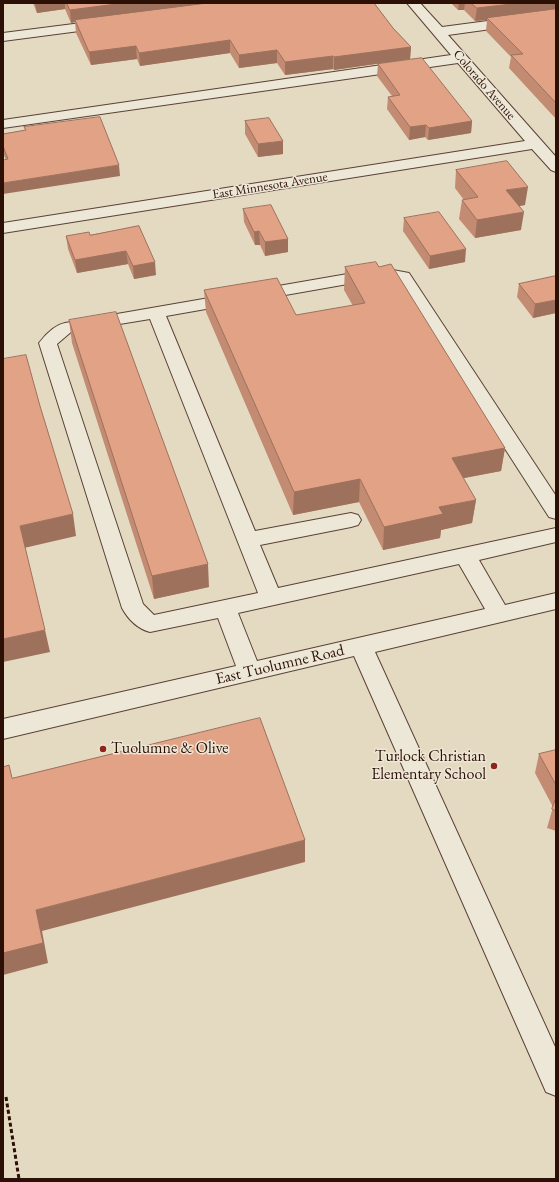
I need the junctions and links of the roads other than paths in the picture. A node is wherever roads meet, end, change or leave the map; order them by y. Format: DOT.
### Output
graph roads {
  1 [pos="413,3"];
  2 [pos="556,16"];
  3 [pos="121,22"];
  4 [pos="438,32"];
  5 [pos="3,37"];
  6 [pos="461,58"];
  7 [pos="3,124"];
  8 [pos="536,144"];
  9 [pos="556,167"];
  10 [pos="3,228"];
  11 [pos="156,312"];
  12 [pos="556,512"];
  13 [pos="351,520"];
  14 [pos="556,535"];
  15 [pos="248,540"];
  16 [pos="465,555"];
  17 [pos="271,598"];
  18 [pos="556,601"];
  19 [pos="225,608"];
  20 [pos="499,614"];
  21 [pos="361,646"];
  22 [pos="250,672"];
  23 [pos="3,729"];
  24 [pos="556,1082"];
  1 -- 4 [label="street, Colorado Avenue"];
  2 -- 4 [label="street"];
  3 -- 5 [label="street"];
  4 -- 6 [label="street, Colorado Avenue"];
  6 -- 7 [label="street"];
  6 -- 8 [label="street, Colorado Avenue"];
  8 -- 9 [label="street, Colorado Avenue"];
  8 -- 10 [label="street, East Minnesota Avenue"];
  11 -- 12 [label="street"];
  11 -- 15 [label="street"];
  11 -- 19 [label="street"];
  13 -- 15 [label="street"];
  14 -- 16 [label="street"];
  15 -- 17 [label="street"];
  16 -- 17 [label="street"];
  16 -- 20 [label="street"];
  17 -- 19 [label="street"];
  18 -- 20 [label="street, East Tuolumne Road"];
  19 -- 22 [label="street"];
  20 -- 21 [label="street, East Tuolumne Road"];
  21 -- 22 [label="street, East Tuolumne Road"];
  21 -- 24 [label="street"];
  22 -- 23 [label="street, East Tuolumne Road"];
}
